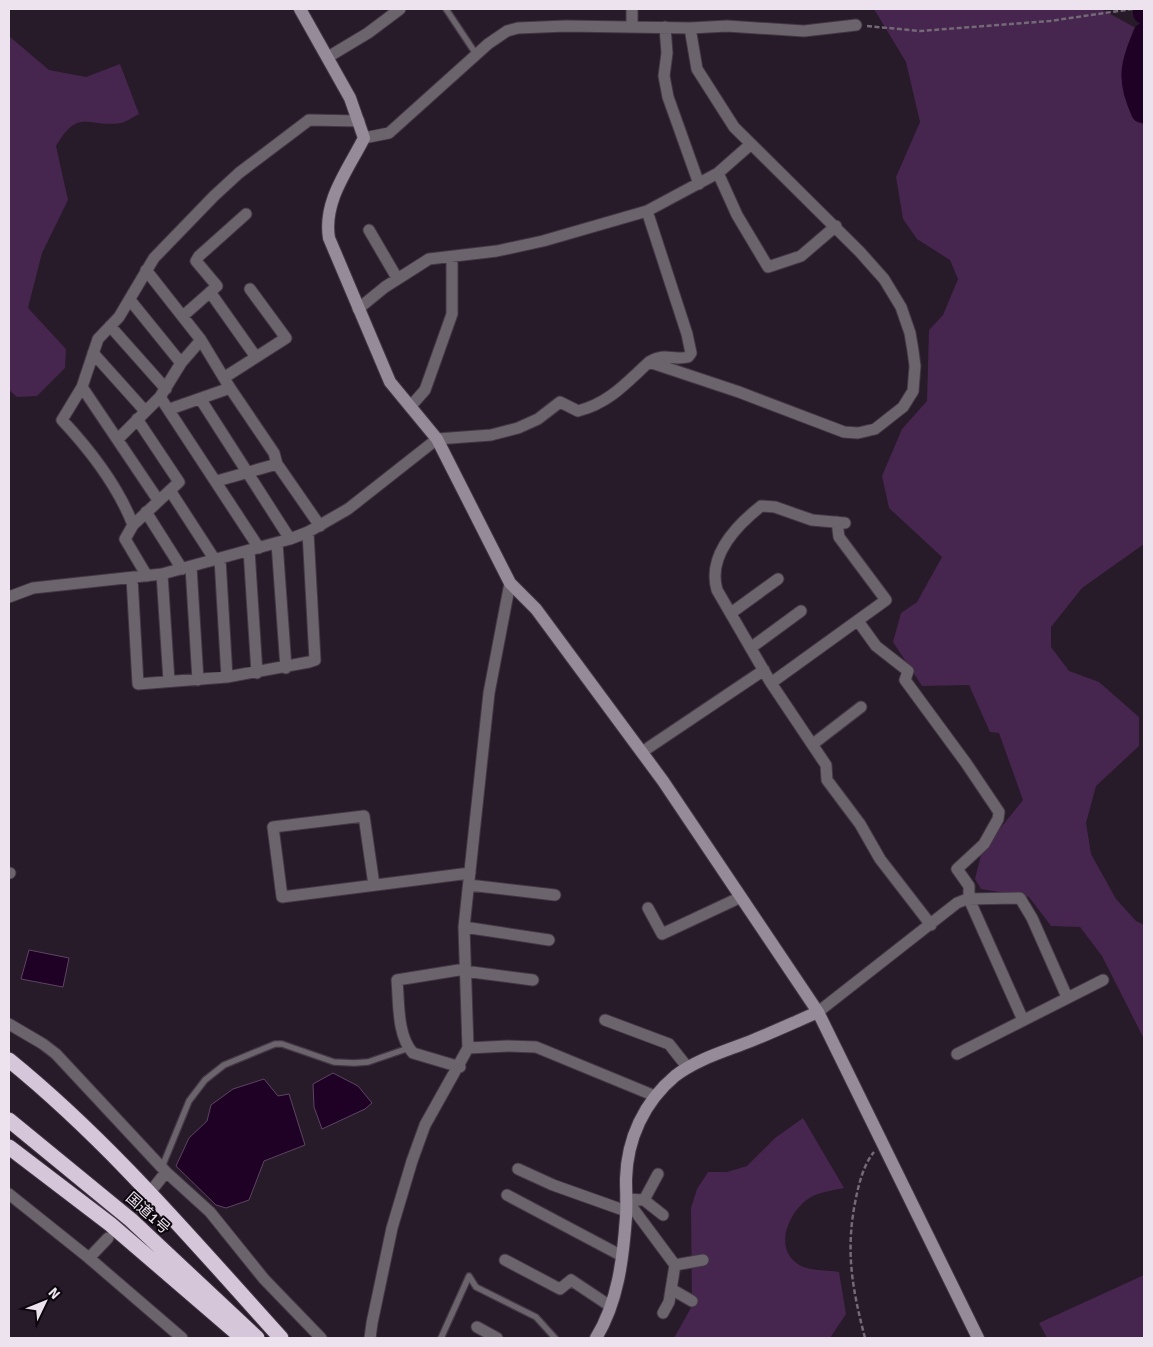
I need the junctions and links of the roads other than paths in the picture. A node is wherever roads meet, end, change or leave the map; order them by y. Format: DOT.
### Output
graph roads {
  1 [pos="300,9"];
  2 [pos="400,9"];
  3 [pos="446,9"];
  4 [pos="632,9"];
  5 [pos="856,25"];
  6 [pos="632,27"];
  7 [pos="665,27"];
  8 [pos="690,28"];
  9 [pos="476,54"];
  10 [pos="328,57"];
  11 [pos="358,122"];
  12 [pos="364,138"];
  13 [pos="751,144"];
  14 [pos="718,174"];
  15 [pos="698,184"];
  16 [pos="647,211"];
  17 [pos="246,214"];
  18 [pos="836,226"];
  19 [pos="369,230"];
  20 [pos="452,256"];
  21 [pos="146,270"];
  22 [pos="398,278"];
  23 [pos="250,289"];
  24 [pos="210,292"];
  25 [pos="130,300"];
  26 [pos="358,309"];
  27 [pos="183,316"];
  28 [pos="110,326"];
  29 [pos="201,340"];
  30 [pos="93,353"];
  31 [pos="256,357"];
  32 [pos="648,362"];
  33 [pos="182,363"];
  34 [pos="225,377"];
  35 [pos="82,387"];
  36 [pos="230,388"];
  37 [pos="163,393"];
  38 [pos="201,400"];
  39 [pos="410,407"];
  40 [pos="170,410"];
  41 [pos="141,415"];
  42 [pos="118,439"];
  43 [pos="437,439"];
  44 [pos="277,464"];
  45 [pos="246,472"];
  46 [pos="217,481"];
  47 [pos="171,492"];
  48 [pos="158,500"];
  49 [pos="146,512"];
  50 [pos="133,525"];
  51 [pos="320,526"];
  52 [pos="308,532"];
  53 [pos="290,539"];
  54 [pos="277,543"];
  55 [pos="254,549"];
  56 [pos="218,560"];
  57 [pos="187,568"];
  58 [pos="162,574"];
  59 [pos="147,576"];
  60 [pos="132,578"];
  61 [pos="778,579"];
  62 [pos="510,583"];
  63 [pos="9,597"];
  64 [pos="801,611"];
  65 [pos="731,613"];
  66 [pos="858,621"];
  67 [pos="752,647"];
  68 [pos="286,668"];
  69 [pos="764,670"];
  70 [pos="257,673"];
  71 [pos="228,677"];
  72 [pos="198,680"];
  73 [pos="169,681"];
  74 [pos="771,683"];
  75 [pos="861,707"];
  76 [pos="813,744"];
  77 [pos="642,752"];
  78 [pos="470,873"];
  79 [pos="374,885"];
  80 [pos="469,885"];
  81 [pos="555,895"];
  82 [pos="742,897"];
  83 [pos="969,899"];
  84 [pos="648,908"];
  85 [pos="931,925"];
  86 [pos="464,927"];
  87 [pos="549,940"];
  88 [pos="465,970"];
  89 [pos="533,980"];
  90 [pos="1103,980"];
  91 [pos="1067,998"];
  92 [pos="818,1012"];
  93 [pos="605,1020"];
  94 [pos="1023,1020"];
  95 [pos="9,1024"];
  96 [pos="409,1048"];
  97 [pos="468,1048"];
  98 [pos="957,1054"];
  99 [pos="9,1060"];
  100 [pos="460,1067"];
  101 [pos="688,1068"];
  102 [pos="655,1096"];
  103 [pos="9,1120"];
  104 [pos="9,1147"];
  105 [pos="164,1169"];
  106 [pos="518,1169"];
  107 [pos="658,1174"];
  108 [pos="154,1186"];
  109 [pos="9,1194"];
  110 [pos="507,1195"];
  111 [pos="644,1200"];
  112 [pos="626,1205"];
  113 [pos="663,1215"];
  114 [pos="108,1238"];
  115 [pos="622,1256"];
  116 [pos="89,1258"];
  117 [pos="505,1260"];
  118 [pos="703,1260"];
  119 [pos="675,1265"];
  120 [pos="671,1289"];
  121 [pos="692,1301"];
  122 [pos="610,1306"];
  123 [pos="663,1313"];
  124 [pos="477,1327"];
  125 [pos="490,1336"];
  126 [pos="182,1338"];
  127 [pos="243,1338"];
  128 [pos="257,1338"];
  129 [pos="281,1338"];
  130 [pos="321,1338"];
  131 [pos="370,1338"];
  132 [pos="441,1338"];
  133 [pos="555,1338"];
  134 [pos="596,1338"];
  135 [pos="978,1338"];
  1 -- 10 [label="street"];
  2 -- 10 [label="street"];
  3 -- 9 [label="lane"];
  4 -- 6 [label="street"];
  5 -- 8 [label="street"];
  6 -- 7 [label="street"];
  6 -- 9 [label="street"];
  7 -- 8 [label="street"];
  7 -- 15 [label="street"];
  8 -- 13 [label="street"];
  9 -- 12 [label="street"];
  10 -- 11 [label="street"];
  11 -- 12 [label="street"];
  11 -- 21 [label="street"];
  12 -- 26 [label="street"];
  13 -- 14 [label="street"];
  13 -- 18 [label="street"];
  14 -- 15 [label="street"];
  14 -- 18 [label="street"];
  15 -- 16 [label="street"];
  16 -- 20 [label="street"];
  16 -- 32 [label="street"];
  17 -- 24 [label="street"];
  18 -- 32 [label="street"];
  19 -- 22 [label="street"];
  20 -- 22 [label="street"];
  20 -- 39 [label="street"];
  21 -- 25 [label="street"];
  21 -- 27 [label="street"];
  22 -- 26 [label="street"];
  23 -- 31 [label="street"];
  24 -- 27 [label="street"];
  24 -- 31 [label="street"];
  25 -- 28 [label="street"];
  25 -- 33 [label="street"];
  26 -- 39 [label="street"];
  27 -- 29 [label="street"];
  28 -- 30 [label="street"];
  28 -- 37 [label="street"];
  29 -- 33 [label="street"];
  29 -- 34 [label="street"];
  30 -- 35 [label="street"];
  30 -- 41 [label="street"];
  31 -- 34 [label="street"];
  32 -- 43 [label="street"];
  33 -- 37 [label="street"];
  34 -- 36 [label="street"];
  35 -- 42 [label="street"];
  35 -- 50 [label="street"];
  36 -- 38 [label="street"];
  36 -- 44 [label="street"];
  37 -- 40 [label="street"];
  37 -- 41 [label="street"];
  38 -- 40 [label="street"];
  38 -- 45 [label="street"];
  39 -- 43 [label="street"];
  40 -- 46 [label="street"];
  41 -- 42 [label="street"];
  41 -- 47 [label="street"];
  42 -- 48 [label="street"];
  43 -- 51 [label="street"];
  43 -- 62 [label="street"];
  44 -- 45 [label="street"];
  44 -- 51 [label="street"];
  45 -- 46 [label="street"];
  45 -- 53 [label="street"];
  46 -- 55 [label="street"];
  47 -- 48 [label="street"];
  47 -- 56 [label="street"];
  48 -- 49 [label="street"];
  49 -- 50 [label="street"];
  49 -- 57 [label="street"];
  50 -- 59 [label="street"];
  51 -- 52 [label="street"];
  52 -- 53 [label="street"];
  52 -- 68 [label="street"];
  53 -- 54 [label="street"];
  54 -- 55 [label="street"];
  54 -- 68 [label="street"];
  55 -- 56 [label="street"];
  55 -- 70 [label="street"];
  56 -- 57 [label="street"];
  56 -- 71 [label="street"];
  57 -- 58 [label="street"];
  57 -- 72 [label="street"];
  58 -- 59 [label="street"];
  58 -- 73 [label="street"];
  59 -- 60 [label="street"];
  60 -- 63 [label="street"];
  60 -- 73 [label="street"];
  61 -- 65 [label="street"];
  62 -- 77 [label="street"];
  62 -- 78 [label="street"];
  64 -- 67 [label="street"];
  65 -- 66 [label="street"];
  65 -- 67 [label="street"];
  66 -- 74 [label="street"];
  66 -- 83 [label="street"];
  67 -- 69 [label="street"];
  68 -- 70 [label="street"];
  69 -- 74 [label="street"];
  69 -- 77 [label="street"];
  70 -- 71 [label="street"];
  71 -- 72 [label="street"];
  72 -- 73 [label="street"];
  74 -- 76 [label="street"];
  75 -- 76 [label="street"];
  76 -- 85 [label="street"];
  77 -- 82 [label="street"];
  78 -- 79 [label="street"];
  78 -- 80 [label="street"];
  79 -- 79 [label="street"];
  80 -- 81 [label="street"];
  80 -- 86 [label="street"];
  82 -- 84 [label="street"];
  82 -- 92 [label="street"];
  83 -- 85 [label="street"];
  83 -- 91 [label="street"];
  83 -- 94 [label="street"];
  85 -- 92 [label="street"];
  86 -- 87 [label="street"];
  86 -- 88 [label="street"];
  88 -- 89 [label="street"];
  88 -- 96 [label="street"];
  88 -- 97 [label="street"];
  90 -- 91 [label="street"];
  91 -- 94 [label="street"];
  92 -- 101 [label="street"];
  92 -- 135 [label="street"];
  93 -- 101 [label="street"];
  94 -- 98 [label="street"];
  95 -- 105 [label="street"];
  96 -- 100 [label="street"];
  96 -- 105 [label="lane"];
  97 -- 100 [label="street"];
  97 -- 102 [label="street"];
  99 -- 129 [label="highway"];
  100 -- 131 [label="street"];
  101 -- 102 [label="street"];
  102 -- 112 [label="street"];
  103 -- 128 [label="highway, 国道1号"];
  104 -- 127 [label="highway"];
  105 -- 108 [label="street"];
  105 -- 130 [label="street"];
  106 -- 112 [label="street"];
  107 -- 111 [label="street"];
  109 -- 116 [label="street"];
  110 -- 115 [label="street"];
  111 -- 112 [label="street"];
  111 -- 113 [label="street"];
  112 -- 115 [label="street"];
  112 -- 119 [label="street"];
  114 -- 116 [label="street"];
  115 -- 122 [label="street"];
  116 -- 126 [label="street"];
  117 -- 122 [label="street"];
  118 -- 119 [label="street"];
  119 -- 120 [label="street"];
  120 -- 121 [label="street"];
  120 -- 123 [label="street"];
  122 -- 134 [label="street"];
  124 -- 125 [label="street"];
  132 -- 133 [label="lane"];
}
